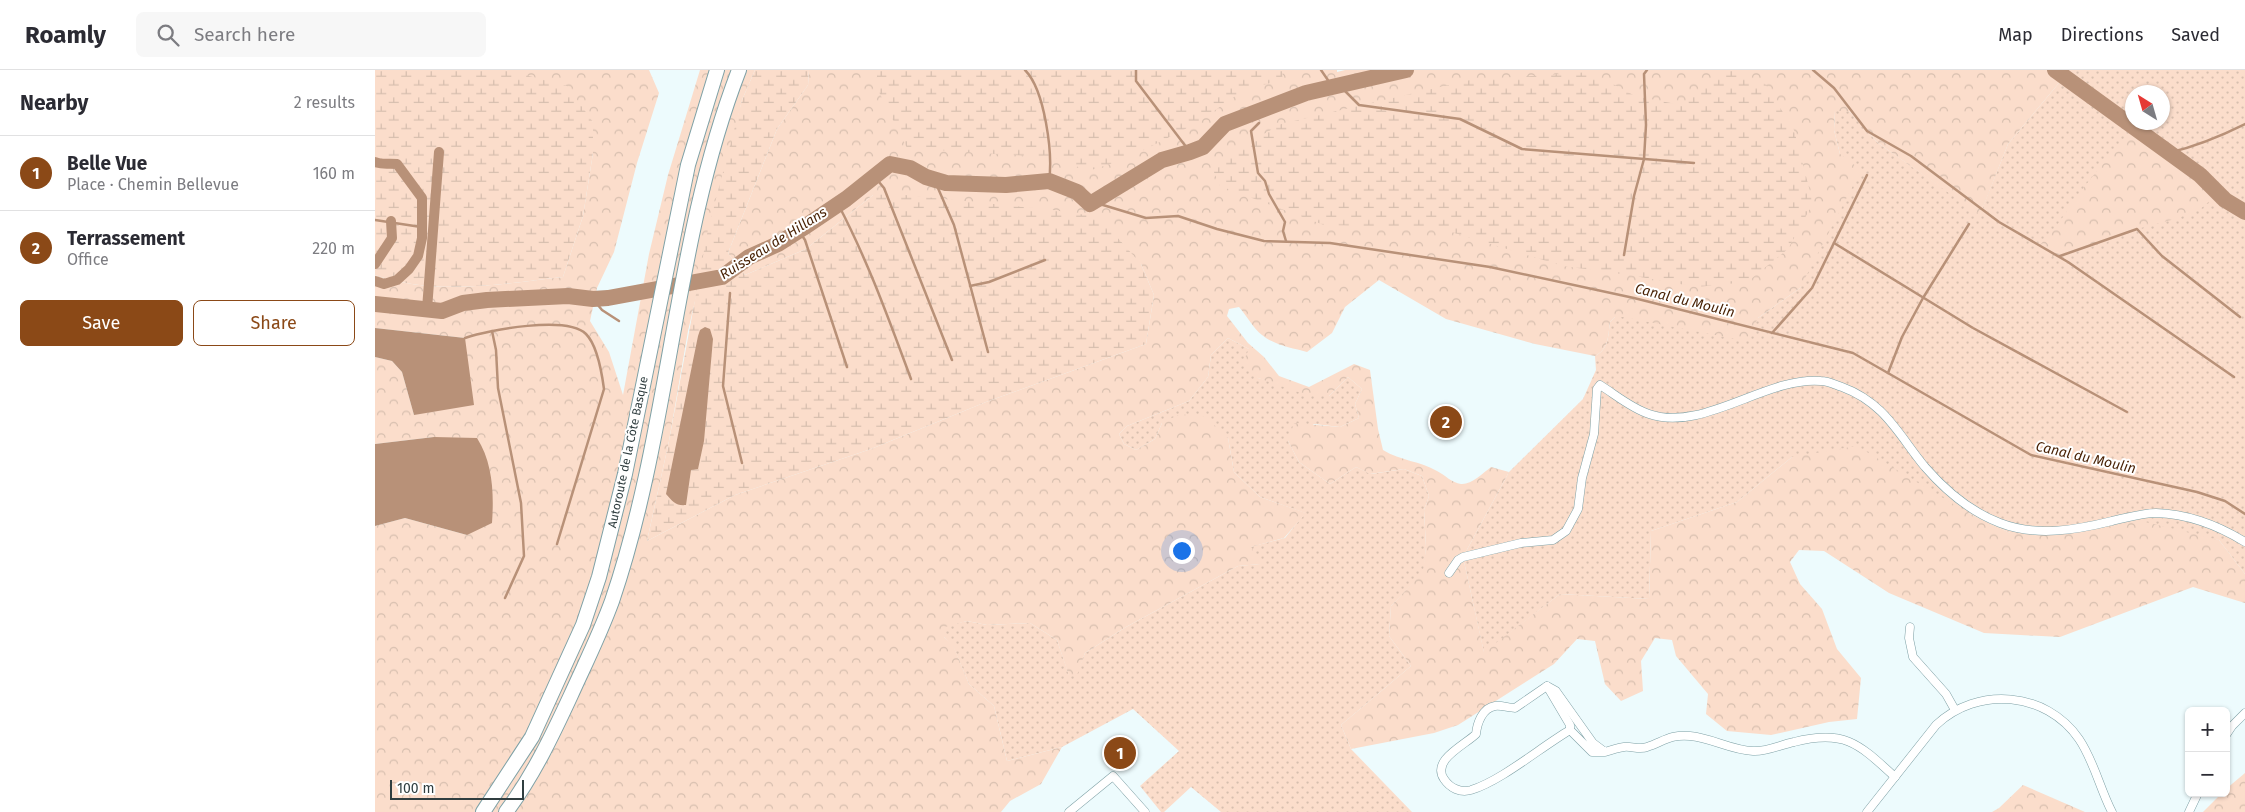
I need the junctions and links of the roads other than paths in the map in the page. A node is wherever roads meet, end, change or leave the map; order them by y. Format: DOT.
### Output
graph roads {
  1 [pos="717,70"];
  2 [pos="739,70"];
  3 [pos="2245,542"];
  4 [pos="1449,573"];
  5 [pos="1909,627"];
  6 [pos="1547,686"];
  7 [pos="1955,710"];
  8 [pos="2245,712"];
  9 [pos="1570,730"];
  10 [pos="2230,730"];
  11 [pos="1605,752"];
  12 [pos="1895,777"];
  13 [pos="2196,797"];
  14 [pos="483,812"];
  15 [pos="506,812"];
  16 [pos="1069,812"];
  17 [pos="1145,812"];
  18 [pos="1867,812"];
  19 [pos="2112,812"];
  20 [pos="2189,812"];
  1 -- 14 [label="highway, Autoroute de la Côte Basque"];
  2 -- 15 [label="highway, Autoroute de la Côte Basque"];
  3 -- 4 [label="street"];
  5 -- 7 [label="street"];
  6 -- 9 [label="street"];
  6 -- 9 [label="street"];
  6 -- 11 [label="street"];
  7 -- 12 [label="street"];
  7 -- 19 [label="street"];
  8 -- 10 [label="street"];
  9 -- 11 [label="street"];
  11 -- 12 [label="street"];
  12 -- 18 [label="street"];
  13 -- 20 [label="street"];
  16 -- 17 [label="street"];
}
